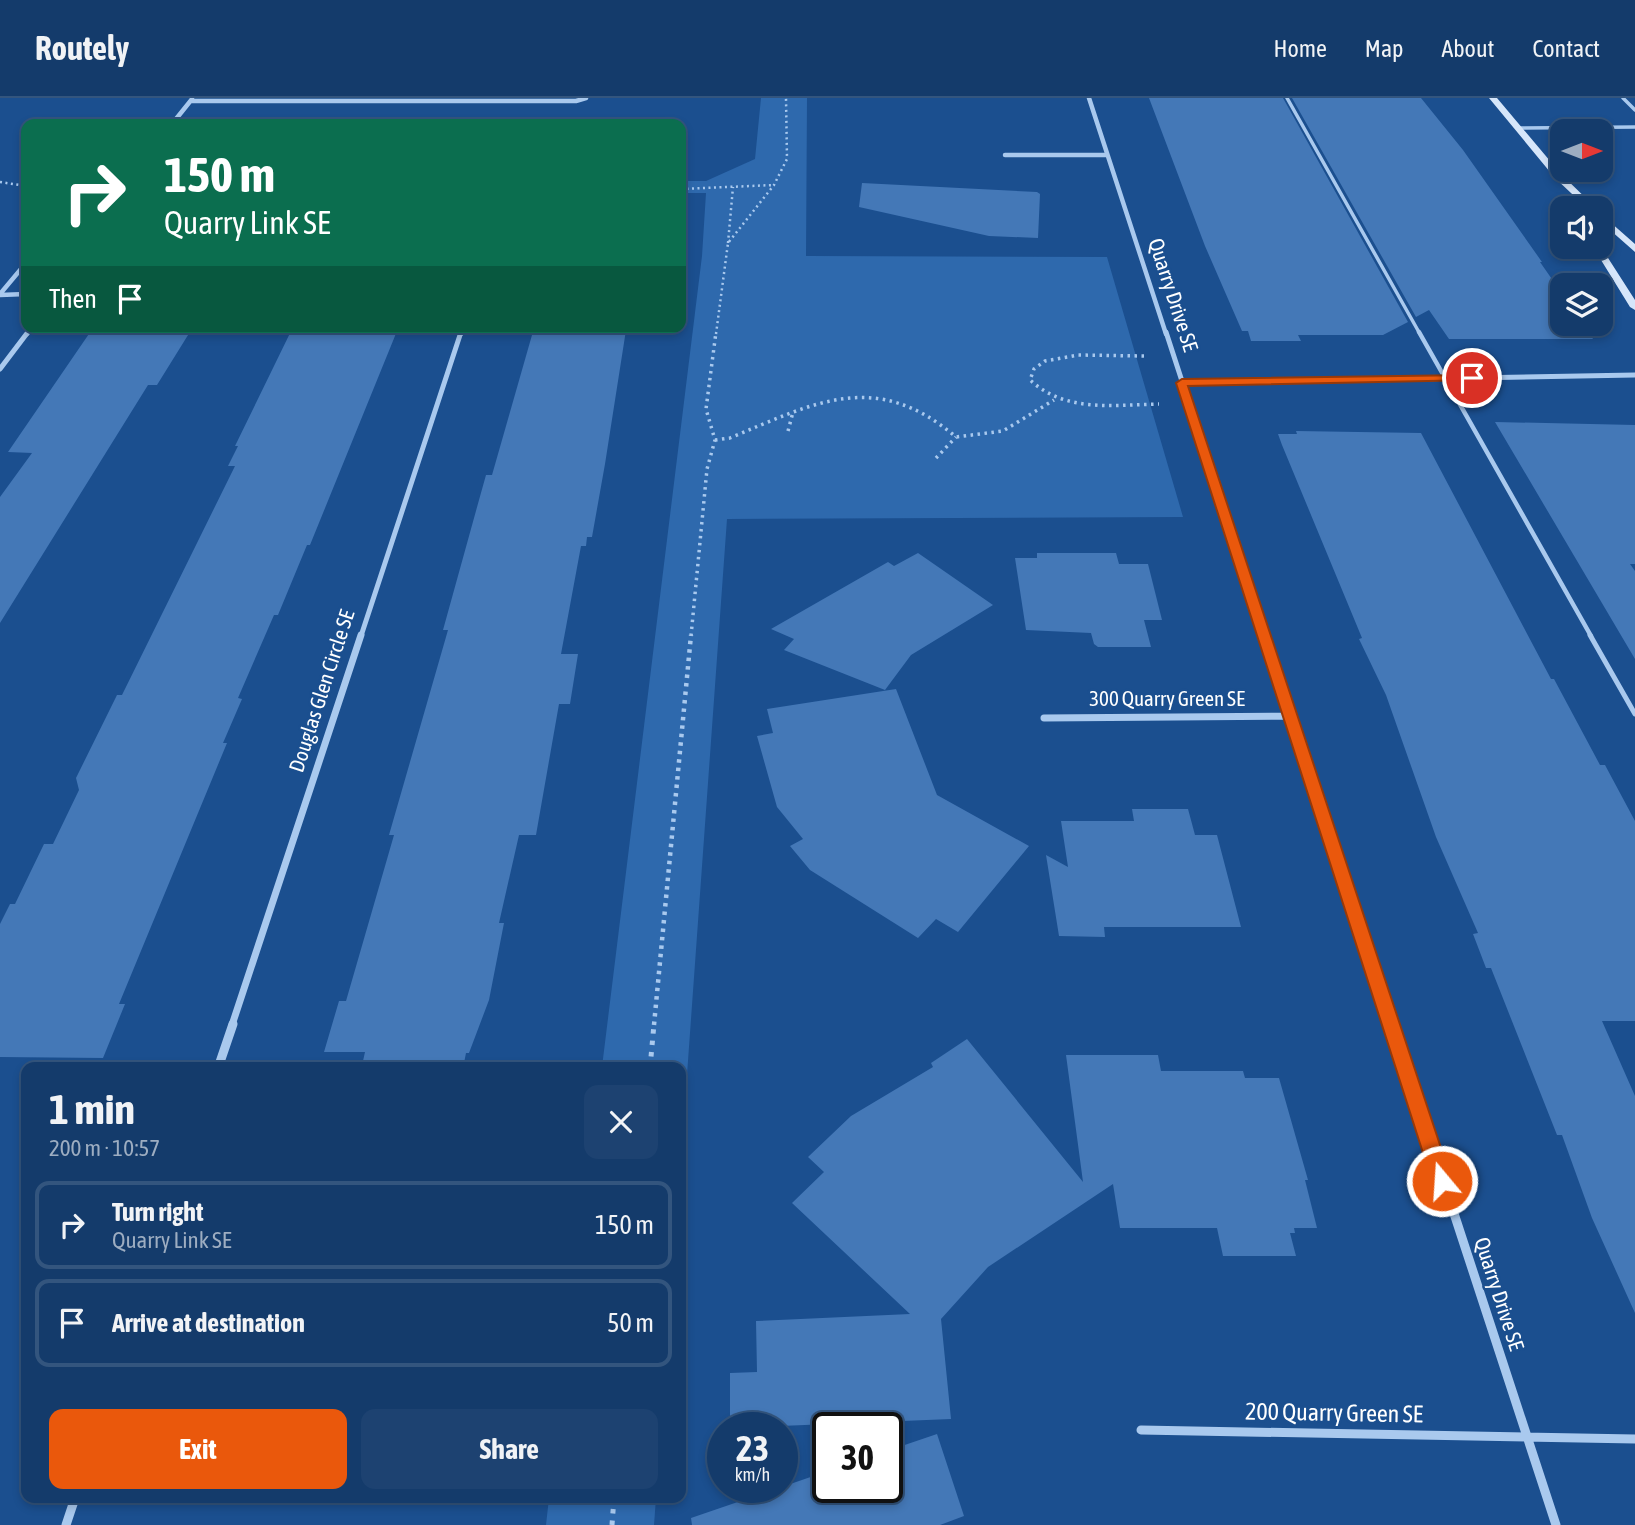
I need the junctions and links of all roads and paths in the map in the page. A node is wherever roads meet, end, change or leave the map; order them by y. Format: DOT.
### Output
graph roads {
  1 [pos="586,98"];
  2 [pos="786,98"];
  3 [pos="1089,98"];
  4 [pos="1287,98"];
  5 [pos="1493,98"];
  6 [pos="1623,98"];
  7 [pos="192,99"];
  8 [pos="541,99"];
  9 [pos="1635,110"];
  10 [pos="176,119"];
  11 [pos="1635,127"];
  12 [pos="1518,128"];
  13 [pos="1004,155"];
  14 [pos="1107,155"];
  15 [pos="1550,166"];
  16 [pos="0,182"];
  17 [pos="1564,182"];
  18 [pos="21,185"];
  19 [pos="775,185"];
  20 [pos="733,187"];
  21 [pos="686,189"];
  22 [pos="1579,196"];
  23 [pos="1613,228"];
  24 [pos="728,243"];
  25 [pos="1635,248"];
  26 [pos="1605,259"];
  27 [pos="21,269"];
  28 [pos="0,294"];
  29 [pos="21,294"];
  30 [pos="1635,307"];
  31 [pos="27,333"];
  32 [pos="461,333"];
  33 [pos="1173,356"];
  34 [pos="0,369"];
  35 [pos="1635,375"];
  36 [pos="1444,379"];
  37 [pos="1182,383"];
  38 [pos="1054,400"];
  39 [pos="1188,404"];
  40 [pos="793,412"];
  41 [pos="788,431"];
  42 [pos="956,437"];
  43 [pos="715,440"];
  44 [pos="936,458"];
  45 [pos="1635,714"];
  46 [pos="1290,716"];
  47 [pos="1044,718"];
  48 [pos="220,1062"];
  49 [pos="651,1062"];
  50 [pos="1142,1430"];
  51 [pos="1526,1439"];
  52 [pos="1635,1439"];
  53 [pos="73,1503"];
  54 [pos="614,1503"];
  55 [pos="66,1525"];
  56 [pos="612,1525"];
  57 [pos="1556,1525"];
  1 -- 8 [label="street"];
  2 -- 19 [label="path"];
  3 -- 14 [label="street, Quarry Drive SE"];
  4 -- 36 [label="lane"];
  5 -- 12 [label="street"];
  6 -- 9 [label="lane"];
  7 -- 8 [label="street"];
  7 -- 10 [label="street"];
  11 -- 12 [label="lane"];
  12 -- 15 [label="street"];
  13 -- 14 [label="street"];
  14 -- 33 [label="street, Quarry Drive SE"];
  16 -- 18 [label="path"];
  17 -- 22 [label="street"];
  19 -- 20 [label="path"];
  19 -- 24 [label="path"];
  20 -- 21 [label="path"];
  20 -- 24 [label="path"];
  23 -- 25 [label="street"];
  24 -- 43 [label="path"];
  26 -- 30 [label="street"];
  27 -- 28 [label="street"];
  28 -- 29 [label="street"];
  31 -- 34 [label="street"];
  32 -- 48 [label="street, Douglas Glen Circle SE"];
  33 -- 37 [label="street, Quarry Drive SE"];
  33 -- 38 [label="path"];
  35 -- 36 [label="street"];
  36 -- 37 [label="street"];
  36 -- 45 [label="lane"];
  37 -- 39 [label="street, Quarry Drive SE"];
  38 -- 39 [label="path"];
  38 -- 42 [label="path"];
  39 -- 46 [label="street, Quarry Drive SE"];
  40 -- 41 [label="path"];
  40 -- 42 [label="path"];
  40 -- 43 [label="path"];
  42 -- 44 [label="path"];
  43 -- 49 [label="path"];
  46 -- 47 [label="street, 300 Quarry Green SE"];
  46 -- 51 [label="street, Quarry Drive SE"];
  50 -- 51 [label="street, 200 Quarry Green SE"];
  51 -- 52 [label="street"];
  51 -- 57 [label="street, Quarry Drive SE"];
  53 -- 55 [label="street"];
  54 -- 56 [label="path"];
}
